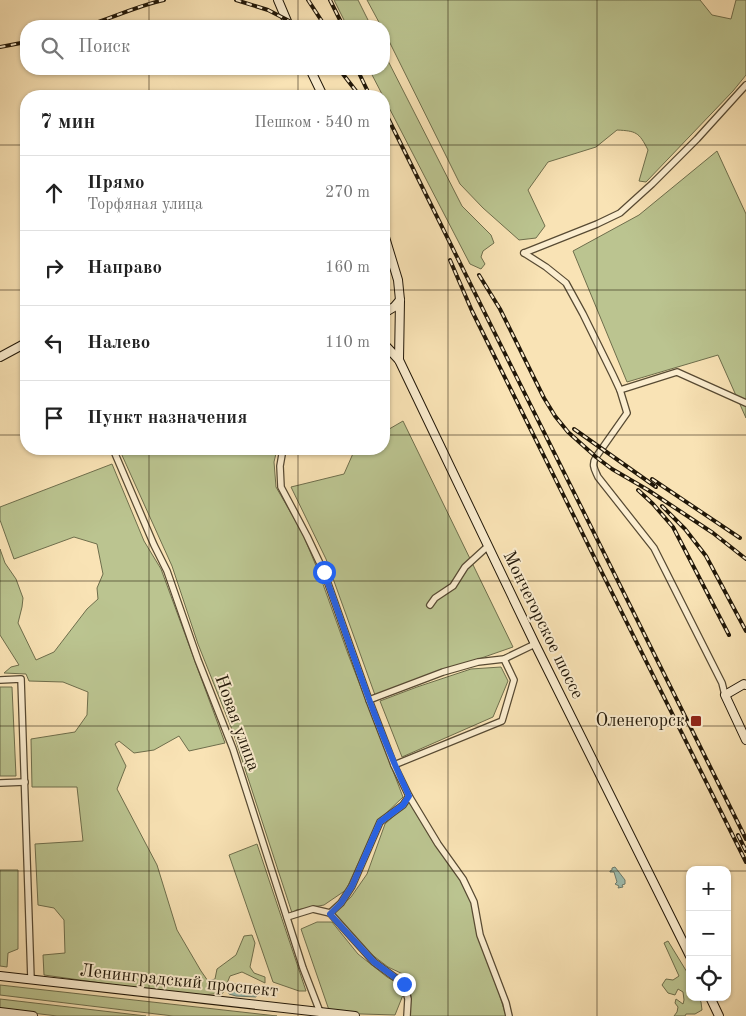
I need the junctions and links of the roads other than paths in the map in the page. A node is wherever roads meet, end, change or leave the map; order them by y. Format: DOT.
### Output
graph roads {
  1 [pos="278,0"];
  2 [pos="286,20"];
  3 [pos="313,75"];
  4 [pos="746,85"];
  5 [pos="320,90"];
  6 [pos="390,254"];
  7 [pos="400,300"];
  8 [pos="390,309"];
  9 [pos="20,346"];
  10 [pos="390,351"];
  11 [pos="0,356"];
  12 [pos="398,360"];
  13 [pos="620,390"];
  14 [pos="746,403"];
  15 [pos="116,455"];
  16 [pos="282,455"];
  17 [pos="488,546"];
  18 [pos="430,605"];
  19 [pos="536,644"];
  20 [pos="504,659"];
  21 [pos="0,680"];
  22 [pos="746,685"];
  23 [pos="725,695"];
  24 [pos="370,700"];
  25 [pos="746,740"];
  26 [pos="394,765"];
  27 [pos="0,782"];
  28 [pos="24,782"];
  29 [pos="409,796"];
  30 [pos="330,914"];
  31 [pos="287,917"];
  32 [pos="686,948"];
  33 [pos="0,976"];
  34 [pos="31,979"];
  35 [pos="712,1001"];
  36 [pos="0,1012"];
  37 [pos="320,1012"];
  38 [pos="33,1016"];
  39 [pos="355,1016"];
  40 [pos="407,1016"];
  41 [pos="509,1016"];
  42 [pos="719,1016"];
  1 -- 2 [label="street"];
  3 -- 5 [label="street"];
  4 -- 13 [label="street"];
  6 -- 7 [label="street"];
  7 -- 8 [label="street"];
  7 -- 12 [label="street"];
  9 -- 11 [label="street"];
  10 -- 12 [label="street"];
  12 -- 17 [label="street, Мончегорское шоссе"];
  13 -- 14 [label="street"];
  13 -- 23 [label="street"];
  15 -- 31 [label="street, Новая улица"];
  16 -- 24 [label="street"];
  17 -- 18 [label="street"];
  17 -- 19 [label="street, Мончегорское шоссе"];
  19 -- 20 [label="street"];
  19 -- 32 [label="street, Мончегорское шоссе"];
  20 -- 24 [label="street"];
  20 -- 26 [label="street"];
  21 -- 28 [label="street"];
  22 -- 23 [label="street"];
  23 -- 25 [label="street"];
  24 -- 26 [label="street"];
  26 -- 29 [label="street"];
  27 -- 28 [label="street"];
  28 -- 34 [label="street"];
  29 -- 30 [label="street"];
  29 -- 41 [label="street"];
  30 -- 31 [label="street"];
  30 -- 40 [label="street"];
  31 -- 37 [label="street, Новая улица"];
  33 -- 34 [label="street, Ленинградский проспект"];
  34 -- 37 [label="street, Ленинградский проспект"];
  35 -- 42 [label="street"];
  36 -- 38 [label="street"];
  37 -- 39 [label="street, Ленинградский проспект"];
}
